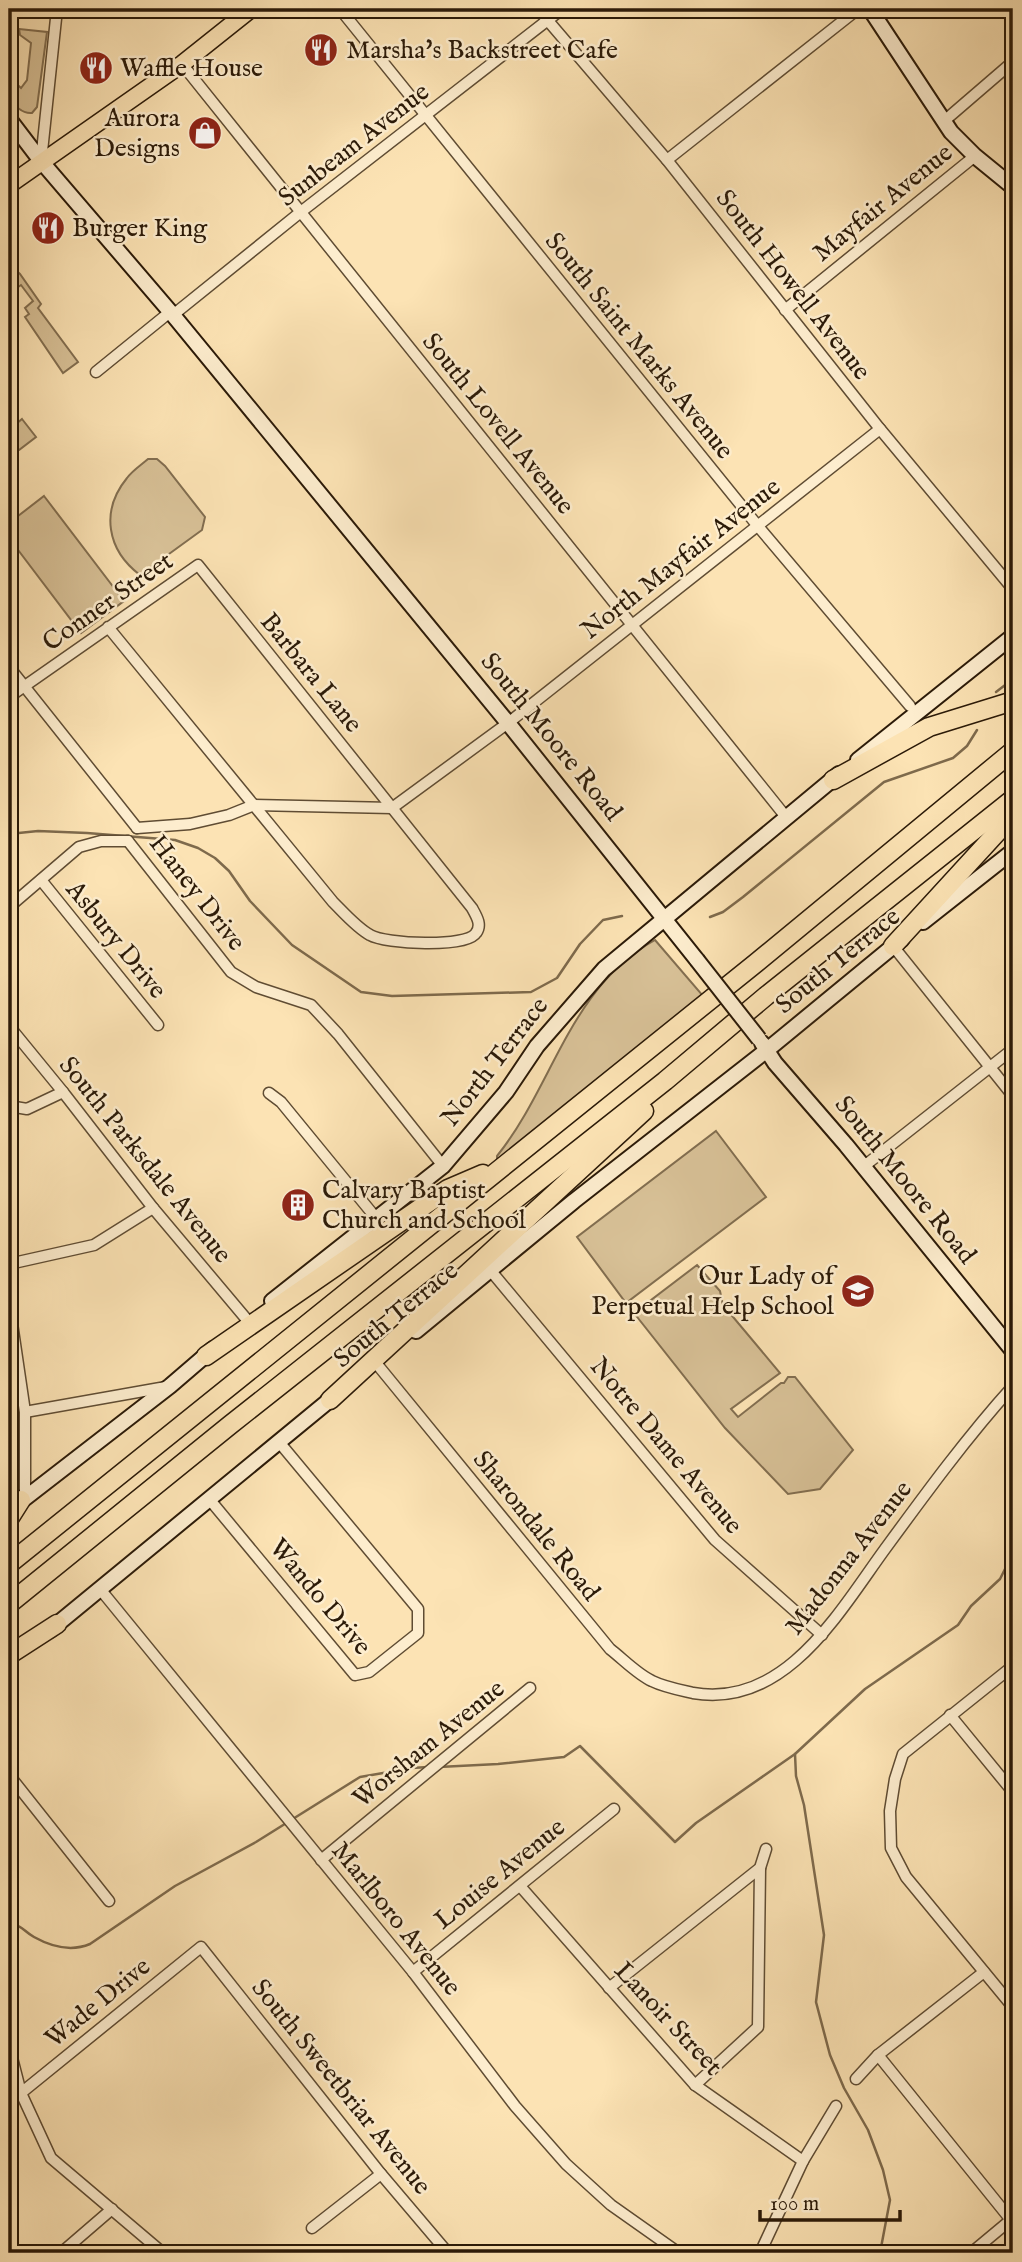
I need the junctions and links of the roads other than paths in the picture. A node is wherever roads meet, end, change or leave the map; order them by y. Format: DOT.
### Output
graph roads {
  1 [pos="57,9"];
  2 [pos="251,9"];
  3 [pos="340,9"];
  4 [pos="538,9"];
  5 [pos="562,9"];
  6 [pos="858,9"];
  7 [pos="870,9"];
  8 [pos="547,21"];
  9 [pos="181,64"];
  10 [pos="1008,66"];
  11 [pos="427,116"];
  12 [pos="9,119"];
  13 [pos="943,122"];
  14 [pos="975,156"];
  15 [pos="667,160"];
  16 [pos="41,161"];
  17 [pos="9,185"];
  18 [pos="1013,187"];
  19 [pos="302,211"];
  20 [pos="785,310"];
  21 [pos="172,314"];
  22 [pos="96,372"];
  23 [pos="880,429"];
  24 [pos="757,525"];
  25 [pos="198,565"];
  26 [pos="1013,589"];
  27 [pos="631,624"];
  28 [pos="108,627"];
  29 [pos="1013,636"];
  30 [pos="9,667"];
  31 [pos="24,686"];
  32 [pos="9,697"];
  33 [pos="1013,701"];
  34 [pos="909,706"];
  35 [pos="508,723"];
  36 [pos="1013,751"];
  37 [pos="832,780"];
  38 [pos="1013,799"];
  39 [pos="254,805"];
  40 [pos="392,808"];
  41 [pos="782,812"];
  42 [pos="1013,815"];
  43 [pos="137,828"];
  44 [pos="128,841"];
  45 [pos="1013,851"];
  46 [pos="41,880"];
  47 [pos="9,907"];
  48 [pos="666,919"];
  49 [pos="893,946"];
  50 [pos="158,1025"];
  51 [pos="9,1026"];
  52 [pos="763,1044"];
  53 [pos="1013,1049"];
  54 [pos="990,1068"];
  55 [pos="665,1081"];
  56 [pos="63,1092"];
  57 [pos="269,1093"];
  58 [pos="1013,1096"];
  59 [pos="9,1106"];
  60 [pos="443,1166"];
  61 [pos="502,1166"];
  62 [pos="863,1167"];
  63 [pos="153,1208"];
  64 [pos="376,1218"];
  65 [pos="9,1264"];
  66 [pos="491,1271"];
  67 [pos="9,1303"];
  68 [pos="248,1321"];
  69 [pos="1013,1351"];
  70 [pos="206,1356"];
  71 [pos="376,1363"];
  72 [pos="170,1386"];
  73 [pos="1013,1386"];
  74 [pos="330,1400"];
  75 [pos="25,1412"];
  76 [pos="279,1442"];
  77 [pos="210,1500"];
  78 [pos="19,1503"];
  79 [pos="9,1519"];
  80 [pos="9,1564"];
  81 [pos="100,1589"];
  82 [pos="9,1604"];
  83 [pos="57,1624"];
  84 [pos="822,1635"];
  85 [pos="9,1655"];
  86 [pos="9,1664"];
  87 [pos="1013,1666"];
  88 [pos="530,1688"];
  89 [pos="682,1691"];
  90 [pos="950,1715"];
  91 [pos="9,1775"];
  92 [pos="1013,1792"];
  93 [pos="614,1809"];
  94 [pos="766,1849"];
  95 [pos="321,1860"];
  96 [pos="760,1868"];
  97 [pos="520,1886"];
  98 [pos="109,1901"];
  99 [pos="201,1947"];
  100 [pos="413,1972"];
  101 [pos="984,1972"];
  102 [pos="609,1988"];
  103 [pos="1013,2007"];
  104 [pos="9,2046"];
  105 [pos="878,2055"];
  106 [pos="856,2079"];
  107 [pos="695,2085"];
  108 [pos="21,2093"];
  109 [pos="836,2106"];
  110 [pos="803,2161"];
  111 [pos="381,2174"];
  112 [pos="112,2209"];
  113 [pos="1012,2219"];
  114 [pos="312,2228"];
  115 [pos="61,2253"];
  116 [pos="163,2253"];
  117 [pos="448,2253"];
  118 [pos="680,2253"];
  119 [pos="760,2253"];
  120 [pos="971,2253"];
  1 -- 16 [label="street"];
  2 -- 9 [label="main road"];
  3 -- 11 [label="street, South Saint Marks Avenue"];
  4 -- 8 [label="street, South Howell Avenue"];
  5 -- 8 [label="street, Sunbeam Avenue"];
  6 -- 15 [label="street"];
  7 -- 13 [label="street"];
  8 -- 11 [label="street, Sunbeam Avenue"];
  8 -- 15 [label="street, South Howell Avenue"];
  9 -- 16 [label="main road"];
  9 -- 19 [label="street, South Lovell Avenue"];
  10 -- 13 [label="street"];
  11 -- 19 [label="street, Sunbeam Avenue"];
  11 -- 24 [label="street, South Saint Marks Avenue"];
  12 -- 16 [label="street, South Moore Road"];
  13 -- 14 [label="street"];
  14 -- 18 [label="street"];
  14 -- 20 [label="street, Mayfair Avenue"];
  15 -- 20 [label="street, South Howell Avenue"];
  16 -- 17 [label="main road"];
  16 -- 21 [label="street, South Moore Road"];
  19 -- 21 [label="street, Sunbeam Avenue"];
  19 -- 27 [label="street, South Lovell Avenue"];
  20 -- 23 [label="street, South Howell Avenue"];
  21 -- 22 [label="street, Sunbeam Avenue"];
  21 -- 35 [label="street, South Moore Road"];
  23 -- 24 [label="street, North Mayfair Avenue"];
  23 -- 26 [label="street, South Howell Avenue"];
  24 -- 27 [label="street, North Mayfair Avenue"];
  24 -- 34 [label="street, South Saint Marks Avenue"];
  25 -- 28 [label="street, Conner Street"];
  25 -- 40 [label="street, Barbara Lane"];
  27 -- 35 [label="street, North Mayfair Avenue"];
  27 -- 41 [label="street, South Lovell Avenue"];
  28 -- 31 [label="street, Conner Street"];
  28 -- 39 [label="street"];
  29 -- 37 [label="street, North Terrace"];
  30 -- 31 [label="street, Haney Drive"];
  31 -- 32 [label="street, Conner Street"];
  31 -- 43 [label="street, Haney Drive"];
  33 -- 37 [label="highway"];
  35 -- 40 [label="street"];
  35 -- 48 [label="street, South Moore Road"];
  36 -- 61 [label="highway"];
  37 -- 48 [label="street, North Terrace"];
  38 -- 55 [label="highway"];
  39 -- 40 [label="street"];
  39 -- 40 [label="street, Barbara Lane"];
  39 -- 43 [label="street"];
  42 -- 49 [label="highway"];
  43 -- 44 [label="street"];
  44 -- 46 [label="street"];
  44 -- 60 [label="street, Haney Drive"];
  45 -- 49 [label="street, South Terrace"];
  46 -- 47 [label="street"];
  46 -- 50 [label="street, Asbury Drive"];
  48 -- 52 [label="street, South Moore Road, bridge"];
  48 -- 60 [label="street, North Terrace"];
  49 -- 52 [label="street, South Terrace"];
  49 -- 54 [label="street"];
  51 -- 56 [label="street, South Parksdale Avenue"];
  52 -- 62 [label="street, South Moore Road"];
  52 -- 66 [label="street, South Terrace"];
  53 -- 54 [label="street"];
  54 -- 58 [label="street"];
  54 -- 62 [label="street"];
  55 -- 74 [label="highway"];
  55 -- 82 [label="highway"];
  56 -- 59 [label="street"];
  56 -- 63 [label="street, South Parksdale Avenue"];
  57 -- 64 [label="street"];
  60 -- 64 [label="street, North Terrace"];
  61 -- 70 [label="highway"];
  61 -- 80 [label="highway"];
  62 -- 69 [label="street, South Moore Road"];
  63 -- 65 [label="street"];
  63 -- 68 [label="street, South Parksdale Avenue"];
  64 -- 68 [label="street, North Terrace"];
  66 -- 71 [label="street, South Terrace"];
  66 -- 84 [label="street, Notre Dame Avenue"];
  67 -- 75 [label="street"];
  68 -- 70 [label="street, North Terrace"];
  70 -- 72 [label="street, North Terrace"];
  71 -- 74 [label="street, South Terrace"];
  71 -- 89 [label="street, Sharondale Road"];
  72 -- 75 [label="street"];
  72 -- 78 [label="street, North Terrace"];
  73 -- 84 [label="street, Madonna Avenue"];
  74 -- 76 [label="street, South Terrace"];
  75 -- 78 [label="street"];
  76 -- 77 [label="street, South Terrace"];
  76 -- 77 [label="street, Wando Drive"];
  77 -- 81 [label="street, South Terrace"];
  78 -- 79 [label="highway"];
  81 -- 83 [label="street, South Terrace"];
  81 -- 95 [label="street, Marlboro Avenue"];
  83 -- 85 [label="highway"];
  83 -- 86 [label="street, South Terrace"];
  84 -- 89 [label="street, Madonna Avenue"];
  87 -- 90 [label="street"];
  88 -- 95 [label="street, Worsham Avenue"];
  90 -- 92 [label="street"];
  90 -- 101 [label="street"];
  91 -- 98 [label="street"];
  93 -- 97 [label="street, Louise Avenue"];
  94 -- 96 [label="street"];
  95 -- 100 [label="street, Marlboro Avenue"];
  96 -- 102 [label="street"];
  96 -- 107 [label="street"];
  97 -- 100 [label="street, Louise Avenue"];
  97 -- 102 [label="street, Lanoir Street"];
  99 -- 108 [label="street, Wade Drive"];
  99 -- 111 [label="street, South Sweetbriar Avenue"];
  100 -- 118 [label="street, Marlboro Avenue"];
  101 -- 103 [label="street"];
  101 -- 105 [label="street"];
  102 -- 107 [label="street, Lanoir Street"];
  104 -- 108 [label="street"];
  105 -- 106 [label="street"];
  105 -- 113 [label="street"];
  107 -- 110 [label="street, Lanoir Street"];
  108 -- 112 [label="street"];
  109 -- 110 [label="street"];
  110 -- 119 [label="street"];
  111 -- 114 [label="street"];
  111 -- 117 [label="street, South Sweetbriar Avenue"];
  112 -- 115 [label="street"];
  112 -- 116 [label="street"];
  113 -- 120 [label="street"];
}
